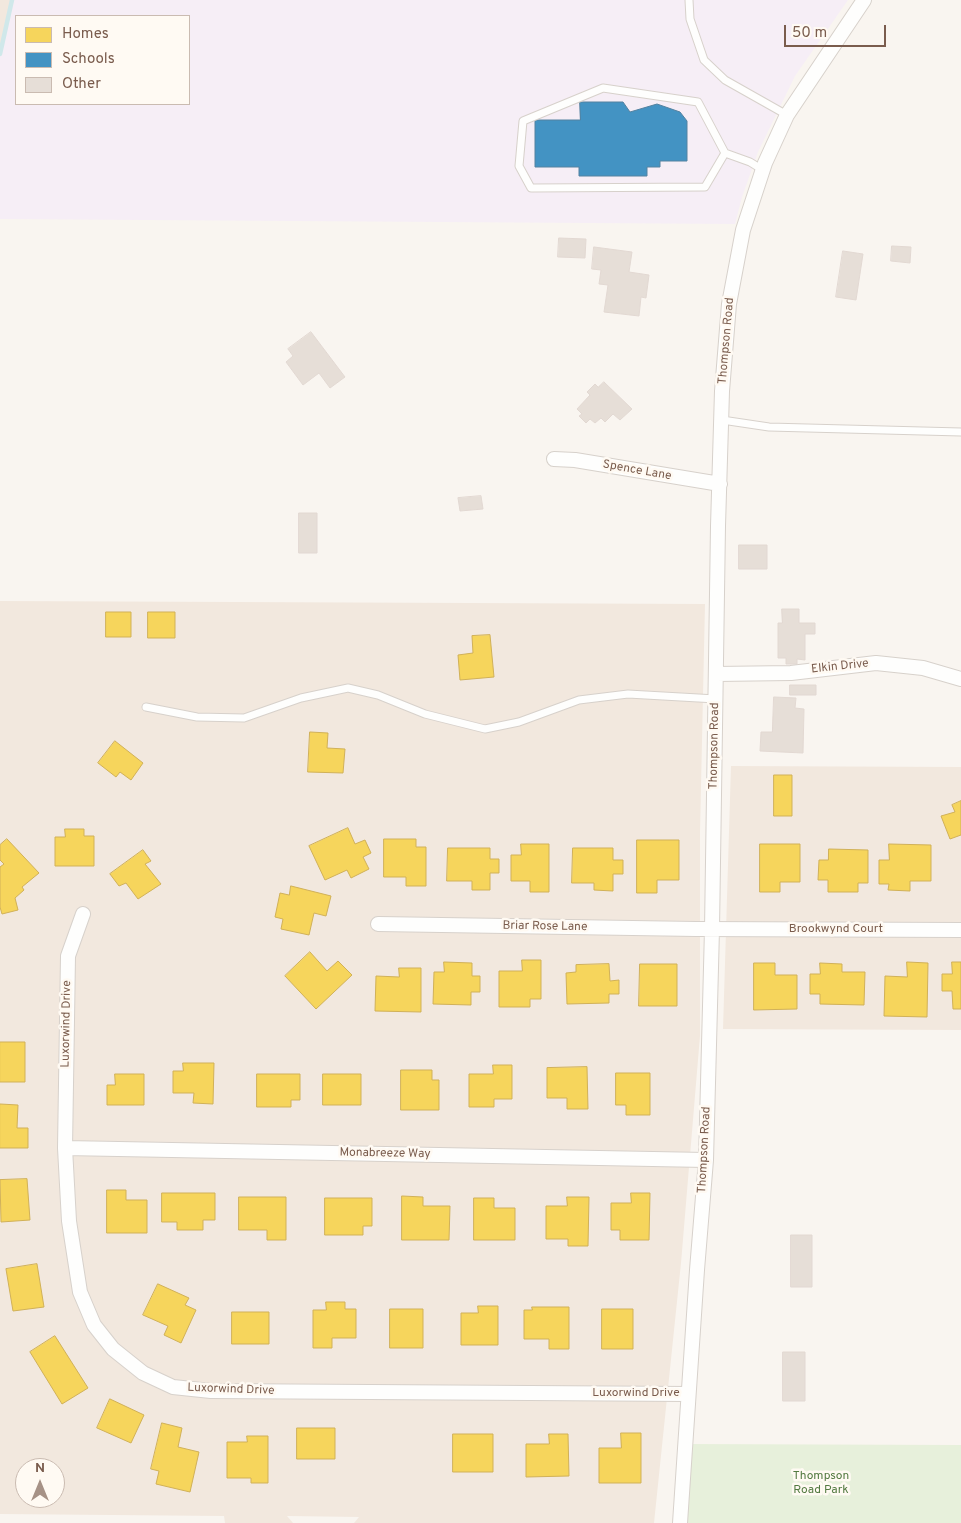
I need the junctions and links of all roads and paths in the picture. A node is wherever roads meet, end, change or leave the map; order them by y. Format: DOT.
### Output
graph roads {
  1 [pos="681,0"];
  2 [pos="689,0"];
  3 [pos="864,0"];
  4 [pos="689,9"];
  5 [pos="787,115"];
  6 [pos="725,153"];
  7 [pos="763,170"];
  8 [pos="722,420"];
  9 [pos="961,432"];
  10 [pos="554,459"];
  11 [pos="720,484"];
  12 [pos="716,674"];
  13 [pos="961,679"];
  14 [pos="716,699"];
  15 [pos="146,707"];
  16 [pos="83,914"];
  17 [pos="378,924"];
  18 [pos="712,929"];
  19 [pos="961,930"];
  20 [pos="65,1148"];
  21 [pos="706,1160"];
  22 [pos="688,1394"];
  23 [pos="680,1523"];
  1 -- 4 [label="lane"];
  2 -- 4 [label="lane"];
  3 -- 5 [label="street, Thompson Road"];
  4 -- 5 [label="lane"];
  5 -- 7 [label="street, Thompson Road"];
  6 -- 6 [label="lane"];
  6 -- 7 [label="lane"];
  7 -- 8 [label="street, Thompson Road"];
  8 -- 9 [label="lane"];
  8 -- 11 [label="street, Thompson Road"];
  10 -- 11 [label="street, Spence Lane"];
  11 -- 12 [label="street, Thompson Road"];
  12 -- 13 [label="street, Elkin Drive"];
  12 -- 14 [label="street, Thompson Road"];
  14 -- 15 [label="lane"];
  14 -- 18 [label="street, Thompson Road"];
  16 -- 20 [label="street, Luxorwind Drive"];
  17 -- 18 [label="street, Briar Rose Lane"];
  18 -- 19 [label="street, Brookwynd Court"];
  18 -- 21 [label="street, Thompson Road"];
  20 -- 21 [label="street, Monabreeze Way"];
  20 -- 22 [label="street, Luxorwind Drive"];
  21 -- 22 [label="street, Thompson Road"];
  22 -- 23 [label="street, Thompson Road"];
}
